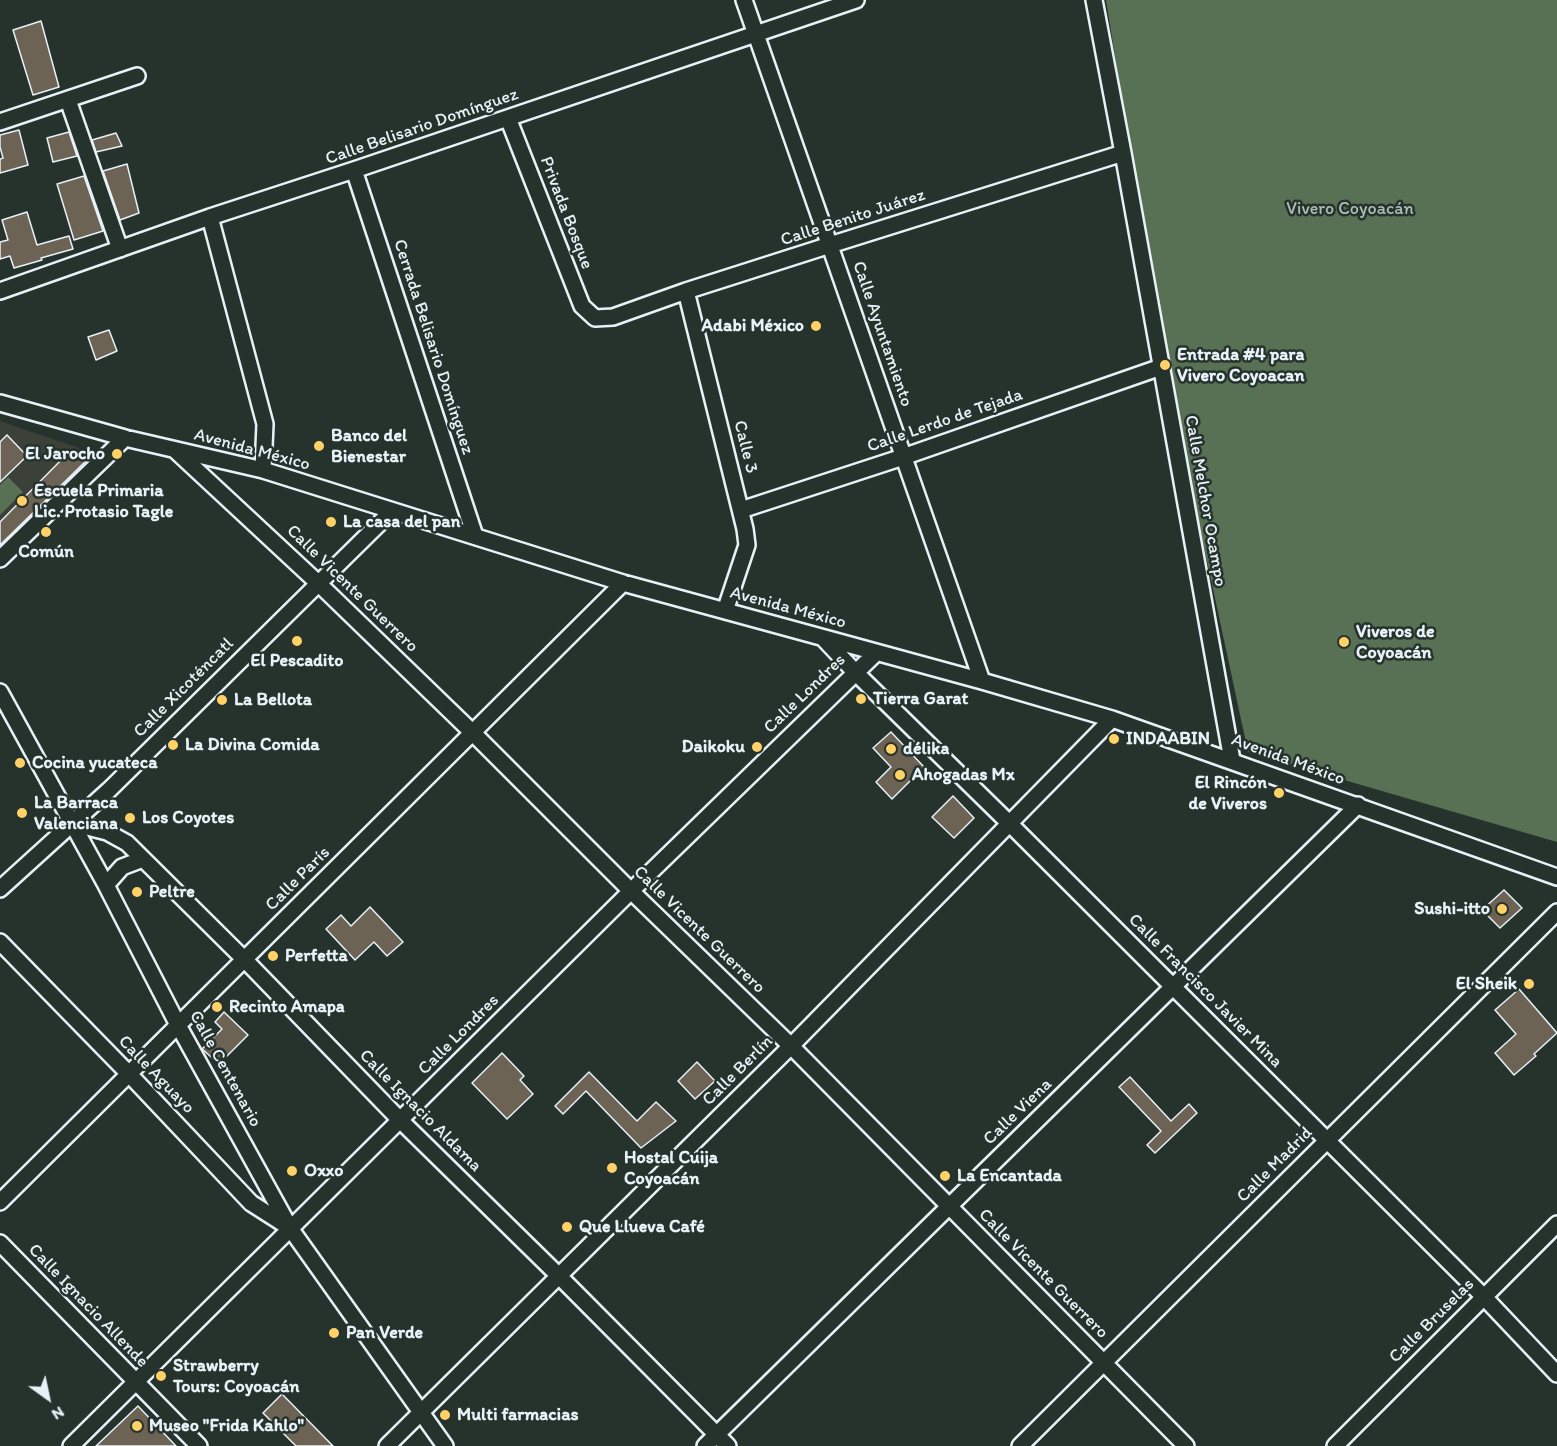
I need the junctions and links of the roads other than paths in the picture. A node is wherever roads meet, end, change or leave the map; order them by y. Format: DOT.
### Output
graph roads {
  1 [pos="744,0"];
  2 [pos="856,0"];
  3 [pos="1094,0"];
  4 [pos="756,34"];
  5 [pos="136,76"];
  6 [pos="68,100"];
  7 [pos="508,118"];
  8 [pos="0,122"];
  9 [pos="1123,153"];
  10 [pos="354,171"];
  11 [pos="210,217"];
  12 [pos="830,245"];
  13 [pos="120,249"];
  14 [pos="0,291"];
  15 [pos="686,291"];
  16 [pos="595,318"];
  17 [pos="1161,367"];
  18 [pos="0,403"];
  19 [pos="125,438"];
  20 [pos="176,451"];
  21 [pos="903,457"];
  22 [pos="263,470"];
  23 [pos="741,510"];
  24 [pos="392,511"];
  25 [pos="475,536"];
  26 [pos="0,559"];
  27 [pos="318,583"];
  28 [pos="623,584"];
  29 [pos="725,611"];
  30 [pos="823,638"];
  31 [pos="876,653"];
  32 [pos="855,672"];
  33 [pos="982,681"];
  34 [pos="0,692"];
  35 [pos="1112,719"];
  36 [pos="473,733"];
  37 [pos="1232,760"];
  38 [pos="1358,805"];
  39 [pos="72,823"];
  40 [pos="1010,823"];
  41 [pos="144,859"];
  42 [pos="1557,877"];
  43 [pos="106,885"];
  44 [pos="0,889"];
  45 [pos="631,891"];
  46 [pos="1557,912"];
  47 [pos="0,942"];
  48 [pos="245,960"];
  49 [pos="1173,987"];
  50 [pos="178,1025"];
  51 [pos="791,1046"];
  52 [pos="129,1074"];
  53 [pos="401,1120"];
  54 [pos="1327,1141"];
  55 [pos="0,1202"];
  56 [pos="950,1206"];
  57 [pos="1557,1224"];
  58 [pos="290,1228"];
  59 [pos="0,1243"];
  60 [pos="559,1276"];
  61 [pos="1484,1297"];
  62 [pos="1104,1363"];
  63 [pos="1557,1374"];
  64 [pos="135,1382"];
  65 [pos="422,1413"];
  66 [pos="717,1434"];
  67 [pos="70,1446"];
  68 [pos="199,1446"];
  69 [pos="387,1446"];
  70 [pos="445,1446"];
  71 [pos="705,1446"];
  72 [pos="728,1446"];
  73 [pos="1020,1446"];
  74 [pos="1186,1446"];
  75 [pos="1335,1446"];
  1 -- 4 [label="street, Calle Ayuntamiento"];
  2 -- 4 [label="street, Calle Belisario Domínguez"];
  3 -- 9 [label="street, Calle Melchor Ocampo"];
  4 -- 7 [label="street, Calle Belisario Domínguez"];
  4 -- 12 [label="street, Calle Ayuntamiento"];
  5 -- 6 [label="street"];
  6 -- 8 [label="street"];
  6 -- 13 [label="street"];
  7 -- 10 [label="street, Calle Belisario Domínguez"];
  7 -- 16 [label="street, Privada Bosque"];
  9 -- 12 [label="street, Calle Benito Juárez"];
  9 -- 17 [label="street, Calle Melchor Ocampo"];
  10 -- 11 [label="street, Calle Belisario Domínguez"];
  10 -- 25 [label="street, Cerrada Belisario Domínguez"];
  11 -- 13 [label="street, Calle Belisario Domínguez"];
  11 -- 22 [label="street"];
  12 -- 15 [label="street, Calle Benito Juárez"];
  12 -- 21 [label="street, Calle Ayuntamiento"];
  13 -- 14 [label="street, Calle Belisario Domínguez"];
  15 -- 16 [label="street, Calle Benito Juárez"];
  15 -- 23 [label="street, Calle 3"];
  17 -- 21 [label="street, Calle Lerdo de Tejada"];
  17 -- 37 [label="street, Calle Melchor Ocampo"];
  18 -- 19 [label="street, Avenida México"];
  19 -- 20 [label="street, Avenida México"];
  19 -- 26 [label="street"];
  20 -- 22 [label="street, Avenida México"];
  20 -- 27 [label="street, Calle Vicente Guerrero"];
  21 -- 23 [label="street, Calle Lerdo de Tejada"];
  21 -- 33 [label="street, Calle Ayuntamiento"];
  22 -- 24 [label="street, Avenida México"];
  23 -- 29 [label="street, Calle 3"];
  24 -- 25 [label="street, Avenida México"];
  24 -- 27 [label="street, Calle Xicoténcatl"];
  25 -- 28 [label="street, Avenida México"];
  27 -- 36 [label="street, Calle Vicente Guerrero"];
  27 -- 39 [label="street, Calle Xicoténcatl"];
  28 -- 29 [label="street, Avenida México"];
  28 -- 36 [label="street, Calle París"];
  29 -- 30 [label="street, Avenida México"];
  30 -- 31 [label="street, Avenida México"];
  30 -- 32 [label="street, Calle Francisco Javier Mina"];
  31 -- 32 [label="street, Calle Londres"];
  31 -- 33 [label="street, Avenida México"];
  32 -- 40 [label="street, Calle Francisco Javier Mina"];
  32 -- 45 [label="street, Calle Londres"];
  33 -- 35 [label="street, Avenida México"];
  34 -- 39 [label="street, Calle Centenario"];
  35 -- 37 [label="street, Avenida México"];
  35 -- 40 [label="street, Calle Berlín"];
  36 -- 45 [label="street, Calle Vicente Guerrero"];
  36 -- 48 [label="street, Calle París"];
  37 -- 38 [label="street, Avenida México"];
  38 -- 42 [label="street, Avenida México"];
  38 -- 49 [label="street, Calle Viena"];
  39 -- 41 [label="street, Calle Ignacio Aldama"];
  39 -- 43 [label="street, Calle Centenario"];
  39 -- 44 [label="street, Calle Xicoténcatl"];
  40 -- 49 [label="street, Calle Francisco Javier Mina"];
  40 -- 51 [label="street, Calle Berlín"];
  41 -- 43 [label="street"];
  41 -- 48 [label="street, Calle Ignacio Aldama"];
  43 -- 50 [label="street, Calle Centenario"];
  45 -- 51 [label="street, Calle Vicente Guerrero"];
  45 -- 53 [label="street, Calle Londres"];
  46 -- 54 [label="street, Calle Madrid"];
  47 -- 52 [label="street, Calle Aguayo"];
  48 -- 50 [label="street, Calle París"];
  48 -- 53 [label="street, Calle Ignacio Aldama"];
  49 -- 54 [label="street, Calle Francisco Javier Mina"];
  49 -- 56 [label="street, Calle Viena"];
  50 -- 52 [label="street, Calle París"];
  50 -- 58 [label="street, Calle Centenario"];
  51 -- 56 [label="street, Calle Vicente Guerrero"];
  51 -- 60 [label="street, Calle Berlín"];
  52 -- 55 [label="street, Calle París"];
  52 -- 58 [label="street, Calle Aguayo"];
  53 -- 58 [label="street, Calle Londres"];
  53 -- 60 [label="street, Calle Ignacio Aldama"];
  54 -- 61 [label="street, Calle Francisco Javier Mina"];
  54 -- 62 [label="street, Calle Madrid"];
  56 -- 62 [label="street, Calle Vicente Guerrero"];
  56 -- 66 [label="street, Calle Viena"];
  57 -- 61 [label="street, Calle Bruselas"];
  58 -- 64 [label="street, Calle Londres"];
  58 -- 65 [label="street, Calle Centenario"];
  59 -- 64 [label="street, Calle Ignacio Allende"];
  60 -- 65 [label="street, Calle Berlín"];
  60 -- 66 [label="street, Calle Ignacio Aldama"];
  61 -- 63 [label="street, Calle Francisco Javier Mina"];
  61 -- 75 [label="street, Calle Bruselas"];
  62 -- 73 [label="street, Calle Madrid"];
  62 -- 74 [label="street, Calle Vicente Guerrero"];
  64 -- 67 [label="street, Calle Londres"];
  64 -- 68 [label="street, Calle Ignacio Allende"];
  65 -- 69 [label="street, Calle Berlín"];
  65 -- 70 [label="street, Calle Centenario"];
  66 -- 71 [label="street, Calle Viena"];
  66 -- 72 [label="street, Calle Ignacio Aldama"];
}
